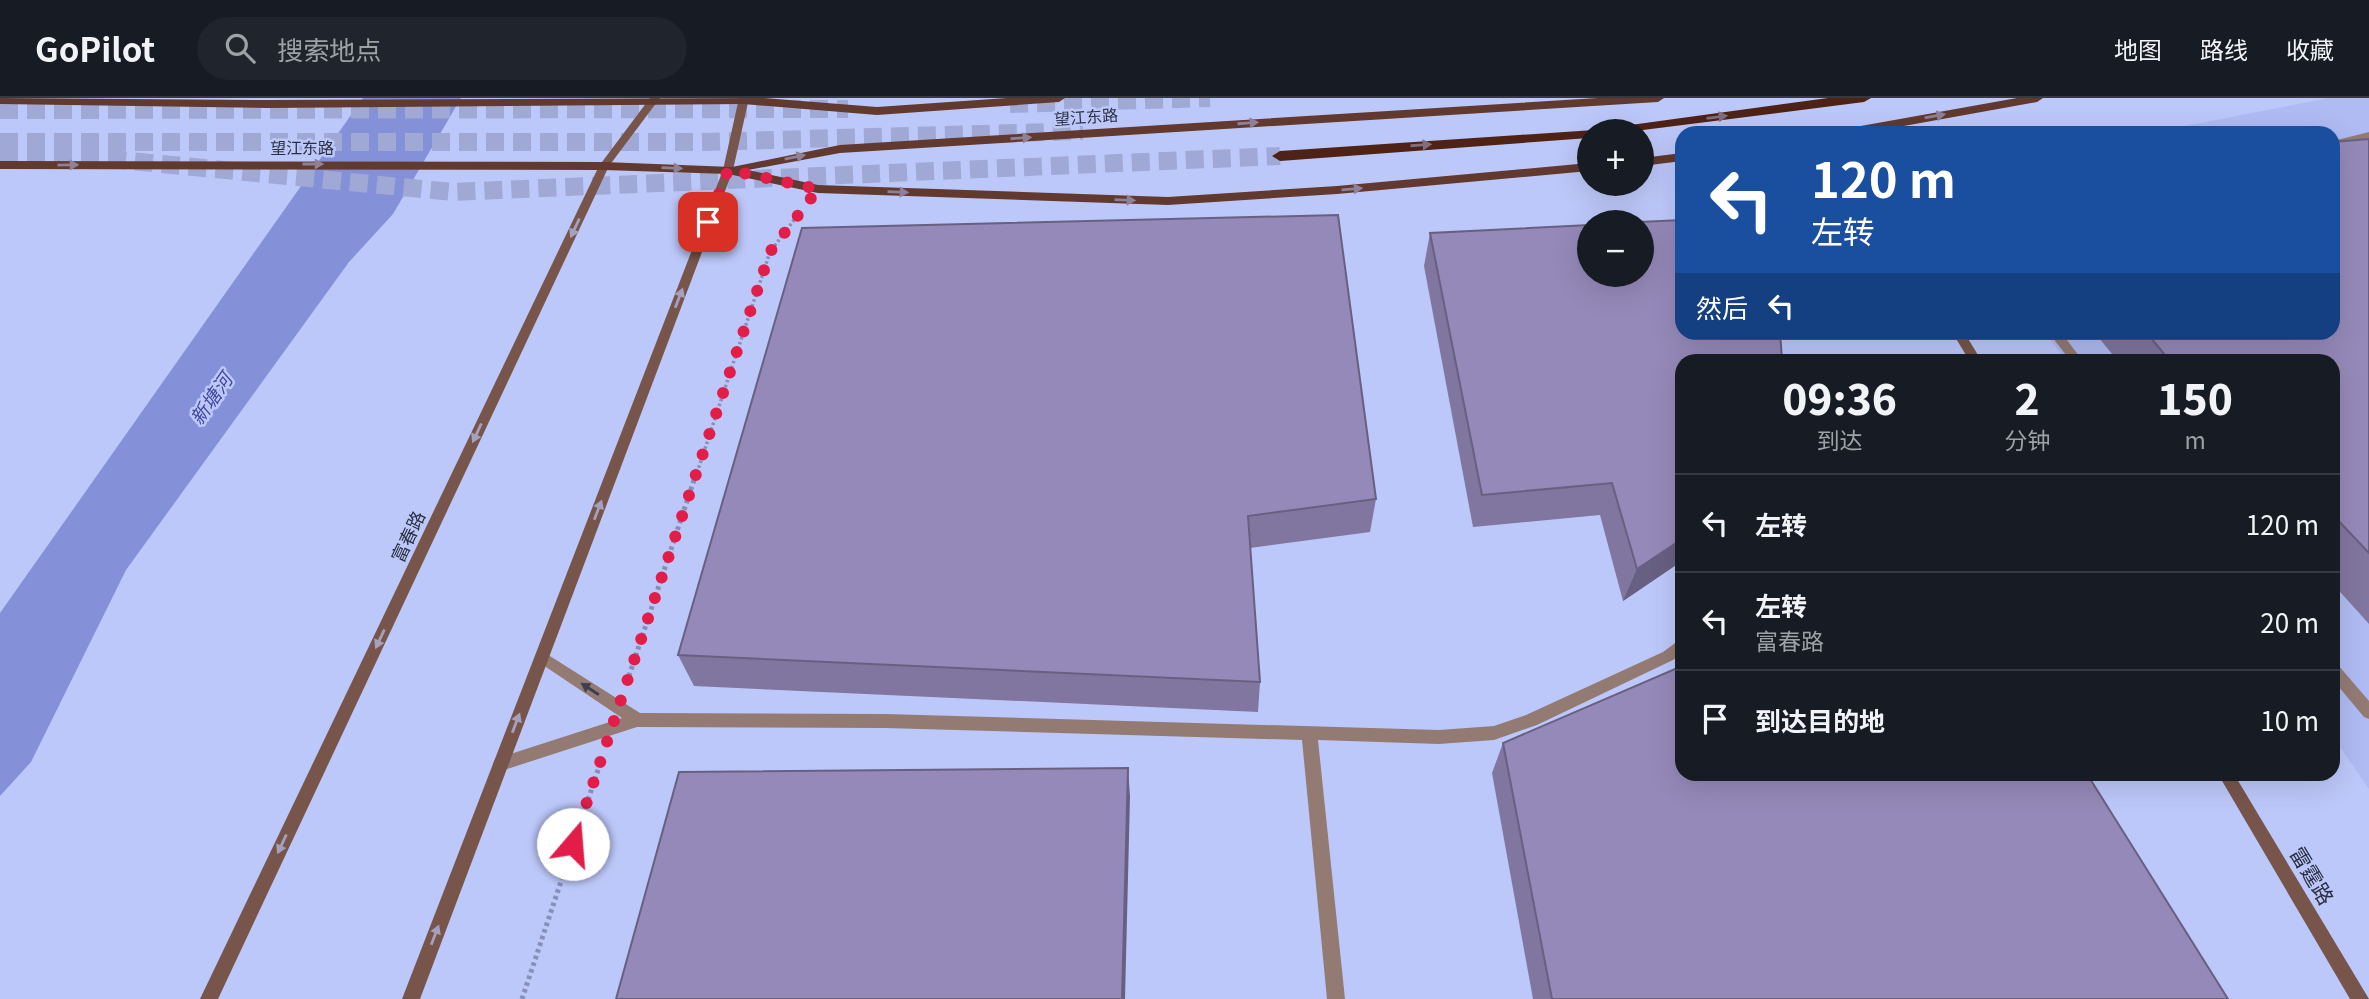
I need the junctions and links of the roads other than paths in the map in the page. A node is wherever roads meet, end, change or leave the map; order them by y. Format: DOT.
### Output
graph roads {
  1 [pos="1059,98"];
  2 [pos="1658,98"];
  3 [pos="1864,98"];
  4 [pos="2037,98"];
  5 [pos="655,99"];
  6 [pos="745,99"];
  7 [pos="0,100"];
  8 [pos="1654,124"];
  9 [pos="1893,126"];
  10 [pos="1577,134"];
  11 [pos="2369,135"];
  12 [pos="2340,142"];
  13 [pos="1280,156"];
  14 [pos="1675,158"];
  15 [pos="1654,160"];
  16 [pos="0,165"];
  17 [pos="604,166"];
  18 [pos="1577,168"];
  19 [pos="728,170"];
  20 [pos="2060,340"];
  21 [pos="2071,354"];
  22 [pos="1675,650"];
  23 [pos="542,657"];
  24 [pos="2340,677"];
  25 [pos="2369,712"];
  26 [pos="638,720"];
  27 [pos="1309,734"];
  28 [pos="501,764"];
  29 [pos="2230,781"];
  30 [pos="209,999"];
  31 [pos="411,999"];
  32 [pos="1336,999"];
  33 [pos="2360,999"];
  1 -- 6 [label="main road, 望江东路"];
  19 -- 2 [label="main road, 望江东路, one-way"];
  8 -- 3 [label="highway, one-way"];
  9 -- 4 [label="main road, one-way"];
  5 -- 6 [label="main road, 望江东路"];
  5 -- 7 [label="main road, 望江东路"];
  5 -- 17 [label="street, 富春路"];
  6 -- 19 [label="street"];
  13 -- 10 [label="highway, one-way"];
  11 -- 12 [label="lane"];
  14 -- 15 [label="main road"];
  16 -- 17 [label="main road, 望江东路, one-way"];
  17 -- 19 [label="main road, 望江东路, one-way"];
  17 -- 30 [label="street, 富春路, one-way"];
  19 -- 18 [label="main road, one-way"];
  23 -- 19 [label="street, one-way"];
  20 -- 21 [label="lane"];
  22 -- 27 [label="lane"];
  26 -- 23 [label="lane, one-way"];
  28 -- 23 [label="street, one-way"];
  24 -- 25 [label="lane"];
  26 -- 27 [label="lane"];
  26 -- 28 [label="lane"];
  27 -- 32 [label="lane"];
  31 -- 28 [label="street, one-way"];
  29 -- 33 [label="street, 雷霆路"];
}
